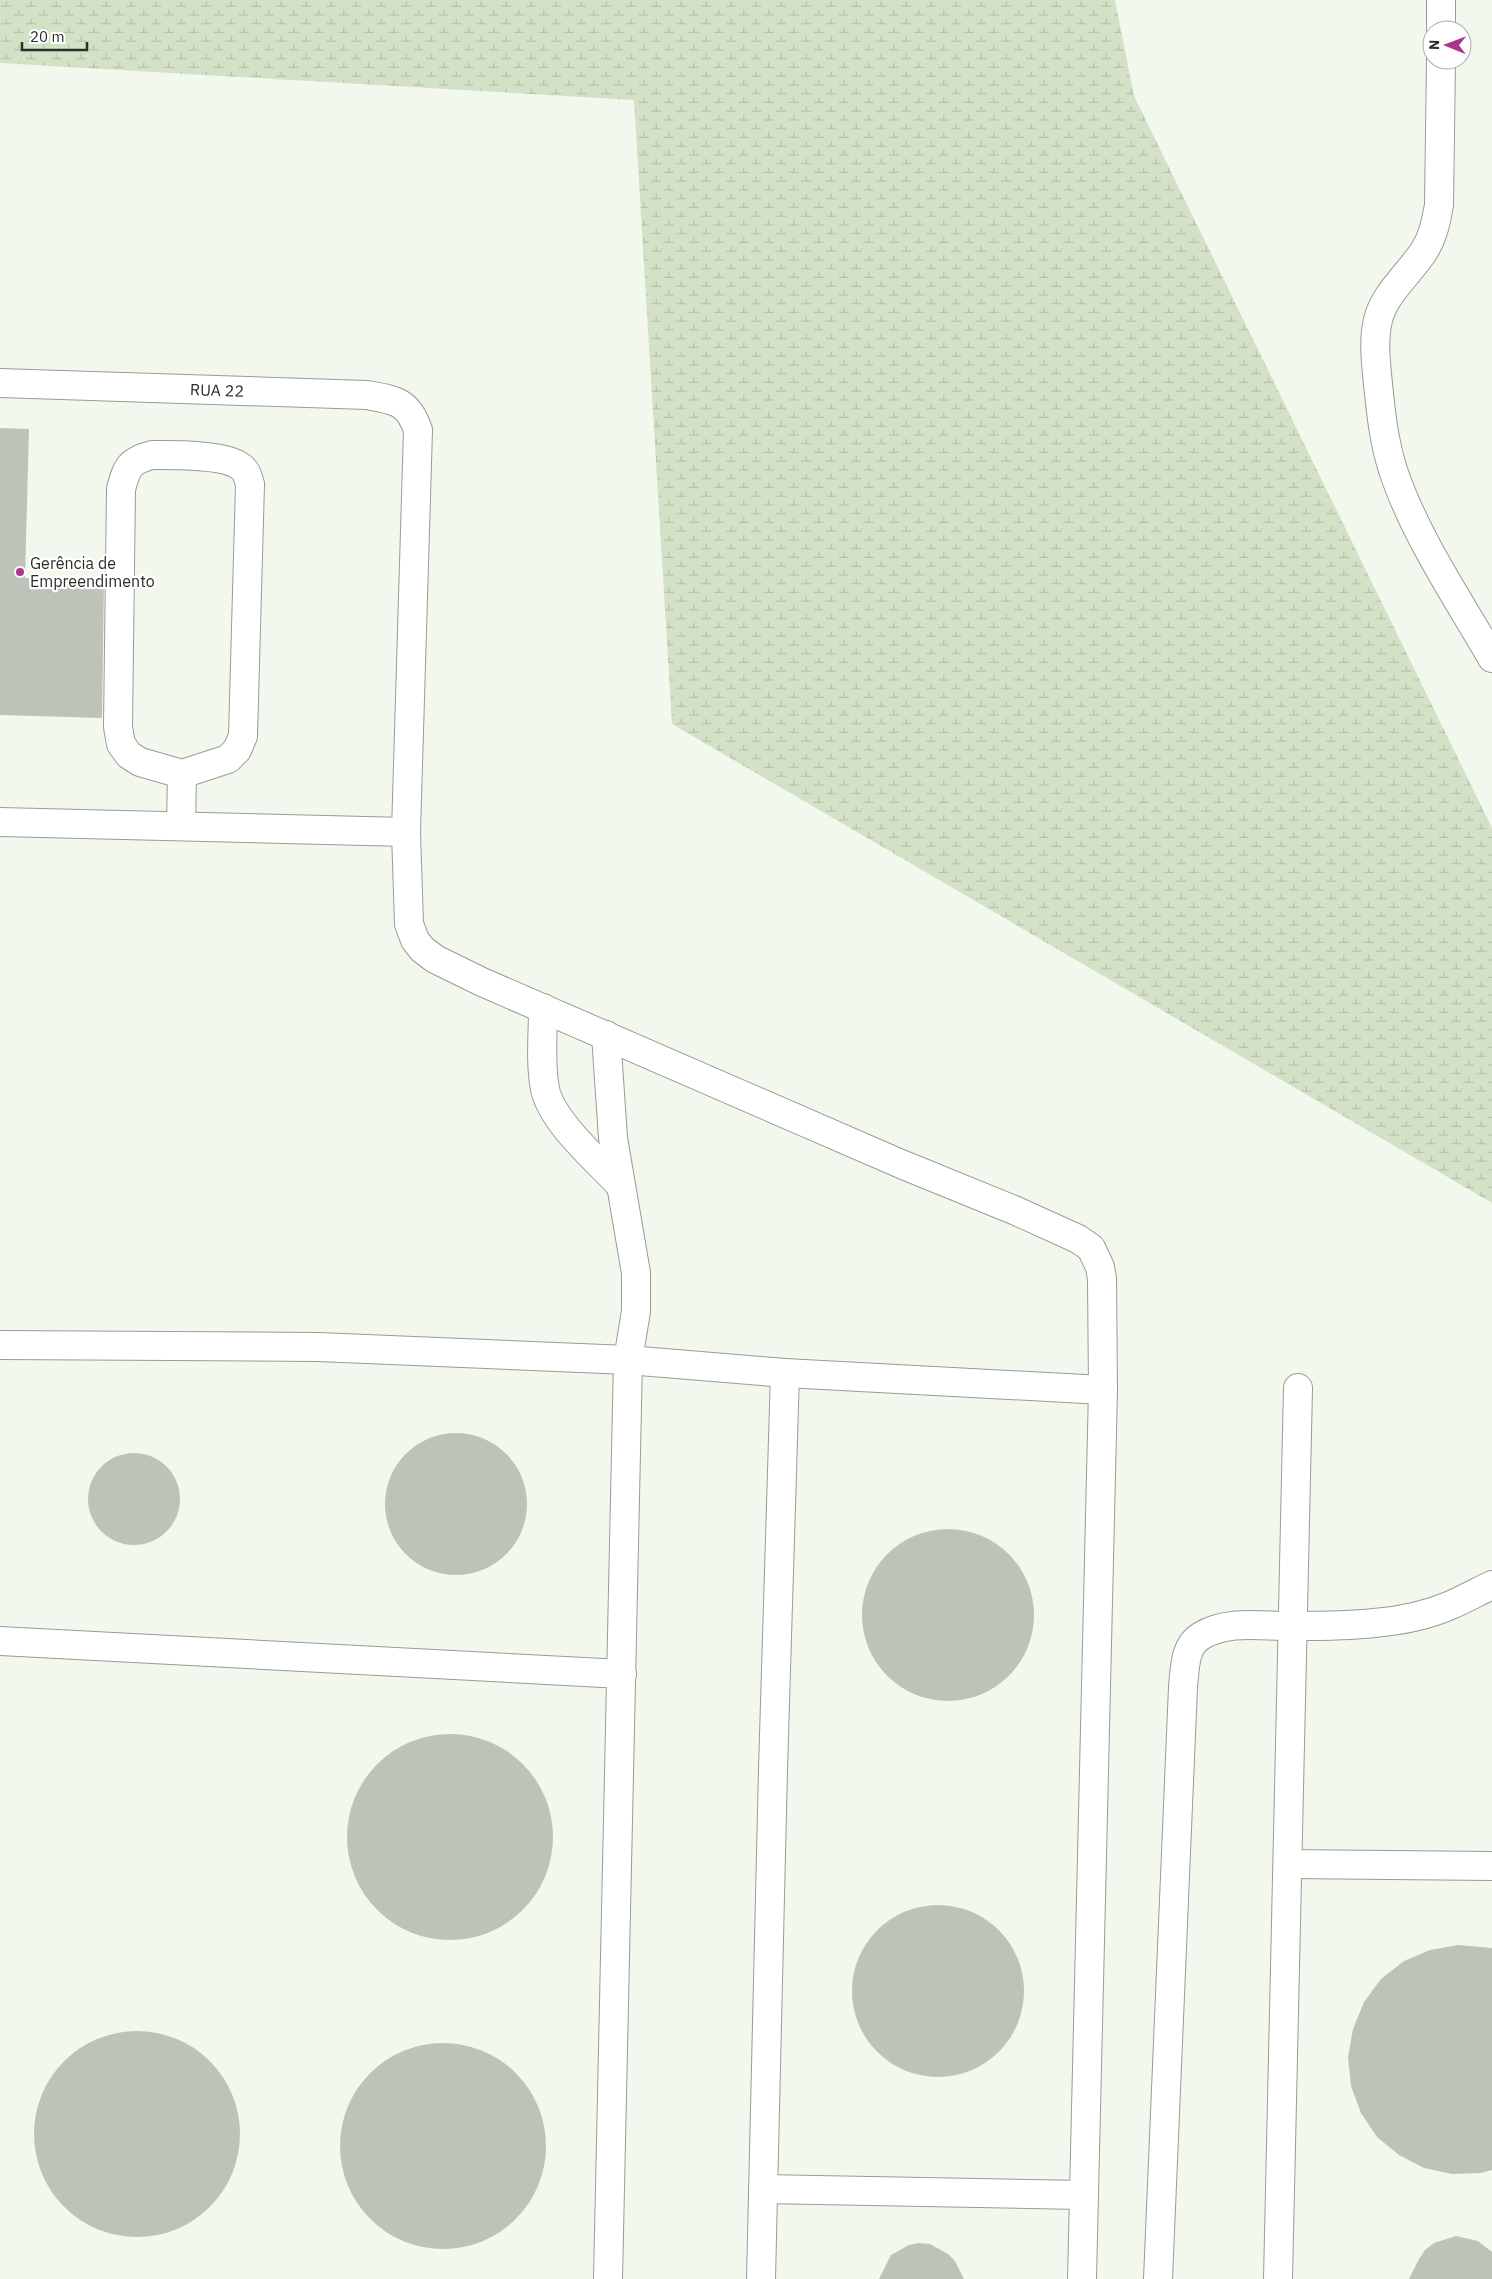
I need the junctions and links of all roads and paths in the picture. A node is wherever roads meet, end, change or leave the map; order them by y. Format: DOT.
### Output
graph roads {
  1 [pos="1442,0"];
  2 [pos="1441,20"];
  3 [pos="1441,70"];
  4 [pos="0,383"];
  5 [pos="1492,658"];
  6 [pos="182,774"];
  7 [pos="0,822"];
  8 [pos="181,826"];
  9 [pos="406,832"];
  10 [pos="543,1008"];
  11 [pos="606,1035"];
  12 [pos="620,1184"];
  13 [pos="0,1345"];
  14 [pos="628,1360"];
  15 [pos="785,1373"];
  16 [pos="1298,1388"];
  17 [pos="1103,1390"];
  18 [pos="1492,1585"];
  19 [pos="1294,1626"];
  20 [pos="0,1641"];
  21 [pos="622,1674"];
  22 [pos="1288,1864"];
  23 [pos="1492,1866"];
  24 [pos="763,2189"];
  25 [pos="1084,2196"];
  26 [pos="608,2279"];
  27 [pos="761,2279"];
  28 [pos="1082,2279"];
  29 [pos="1158,2279"];
  30 [pos="1278,2279"];
  1 -- 2 [label="lane"];
  3 -- 5 [label="lane"];
  4 -- 9 [label="lane, RUA 22"];
  6 -- 6 [label="lane"];
  6 -- 8 [label="lane"];
  7 -- 8 [label="lane"];
  8 -- 9 [label="lane"];
  9 -- 10 [label="lane"];
  10 -- 11 [label="lane"];
  10 -- 12 [label="lane"];
  11 -- 12 [label="lane"];
  11 -- 17 [label="lane"];
  12 -- 14 [label="lane"];
  13 -- 14 [label="lane"];
  14 -- 15 [label="lane"];
  14 -- 21 [label="lane"];
  15 -- 17 [label="lane"];
  15 -- 24 [label="lane"];
  16 -- 19 [label="lane"];
  17 -- 25 [label="lane"];
  18 -- 19 [label="lane"];
  19 -- 22 [label="lane"];
  19 -- 29 [label="lane"];
  20 -- 21 [label="lane"];
  21 -- 26 [label="lane"];
  22 -- 23 [label="lane"];
  22 -- 30 [label="lane"];
  24 -- 25 [label="lane"];
  24 -- 27 [label="lane"];
  25 -- 28 [label="lane"];
}
